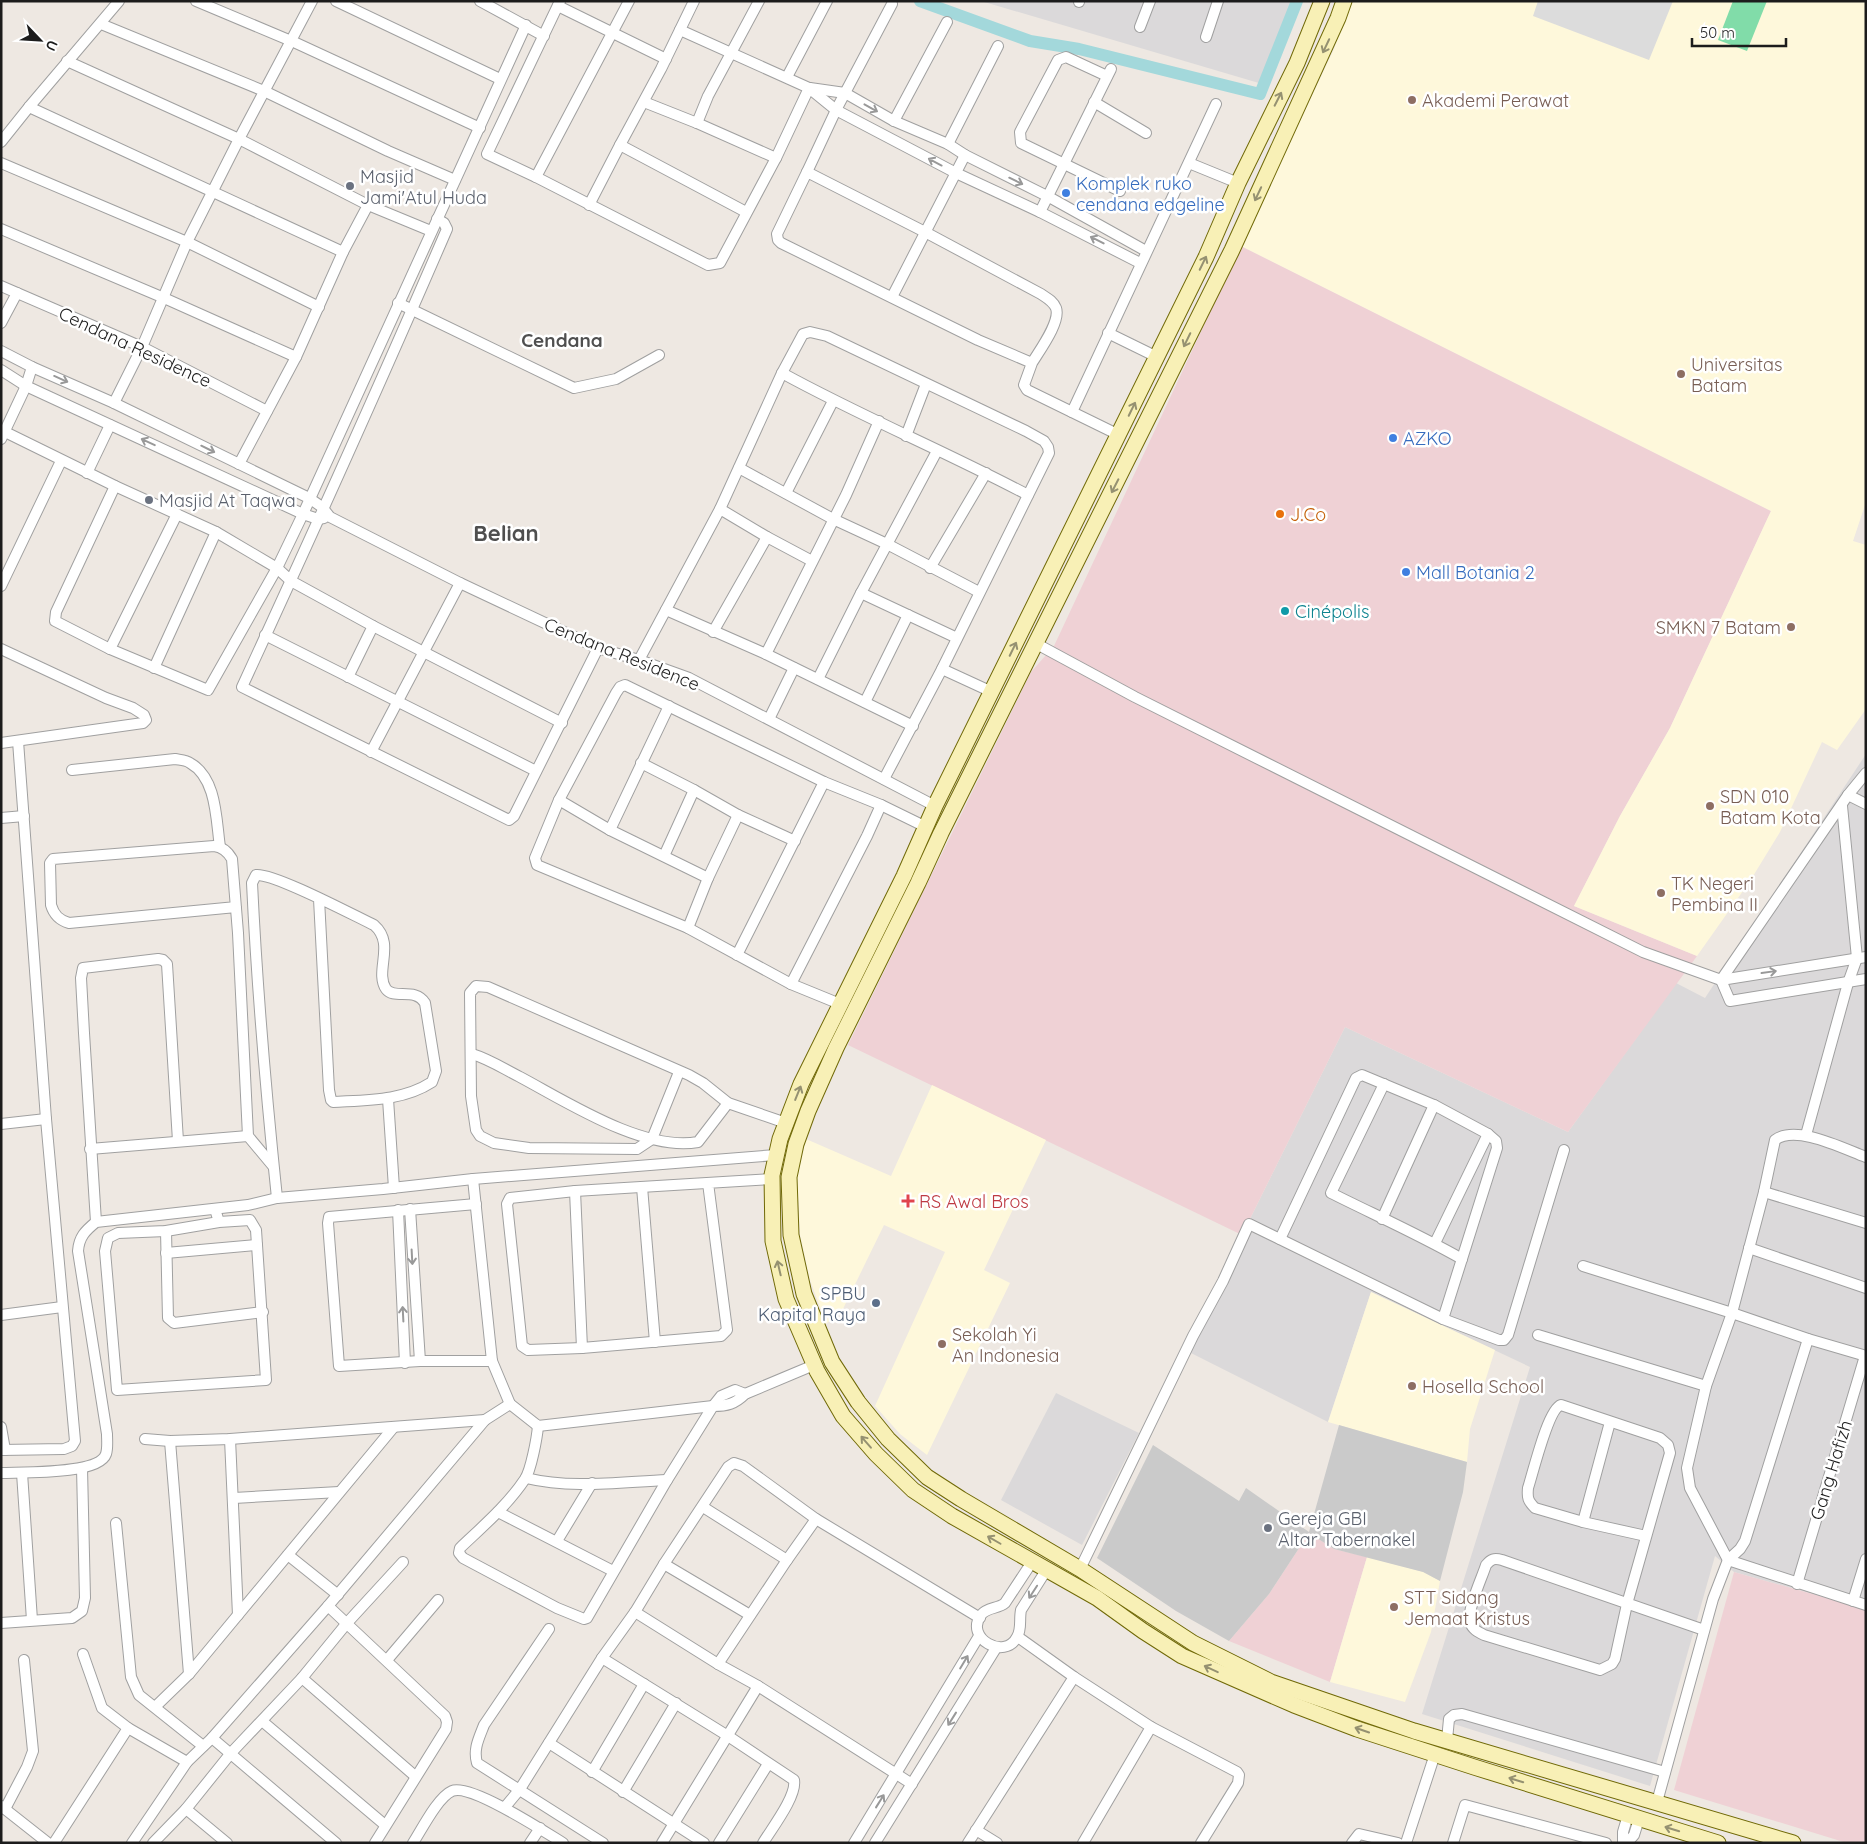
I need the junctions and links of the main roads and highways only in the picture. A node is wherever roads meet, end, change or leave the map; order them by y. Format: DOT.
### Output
graph roads {
  1 [pos="1322,1"];
  2 [pos="1344,1"];
  3 [pos="1268,123"];
  4 [pos="1286,131"];
  5 [pos="904,876"];
  6 [pos="918,883"];
  7 [pos="961,1499"];
  8 [pos="952,1516"];
  9 [pos="1718,1843"];
  10 [pos="1792,1843"];
  3 -- 1 [label="main road, one-way"];
  2 -- 4 [label="main road, one-way"];
  3 -- 4 [label="main road"];
  5 -- 3 [label="main road, one-way"];
  4 -- 6 [label="main road, one-way"];
  5 -- 6 [label="main road"];
  8 -- 5 [label="main road, one-way"];
  6 -- 7 [label="main road"];
  7 -- 8 [label="main road"];
  7 -- 10 [label="main road"];
  9 -- 8 [label="main road, one-way"];
}
